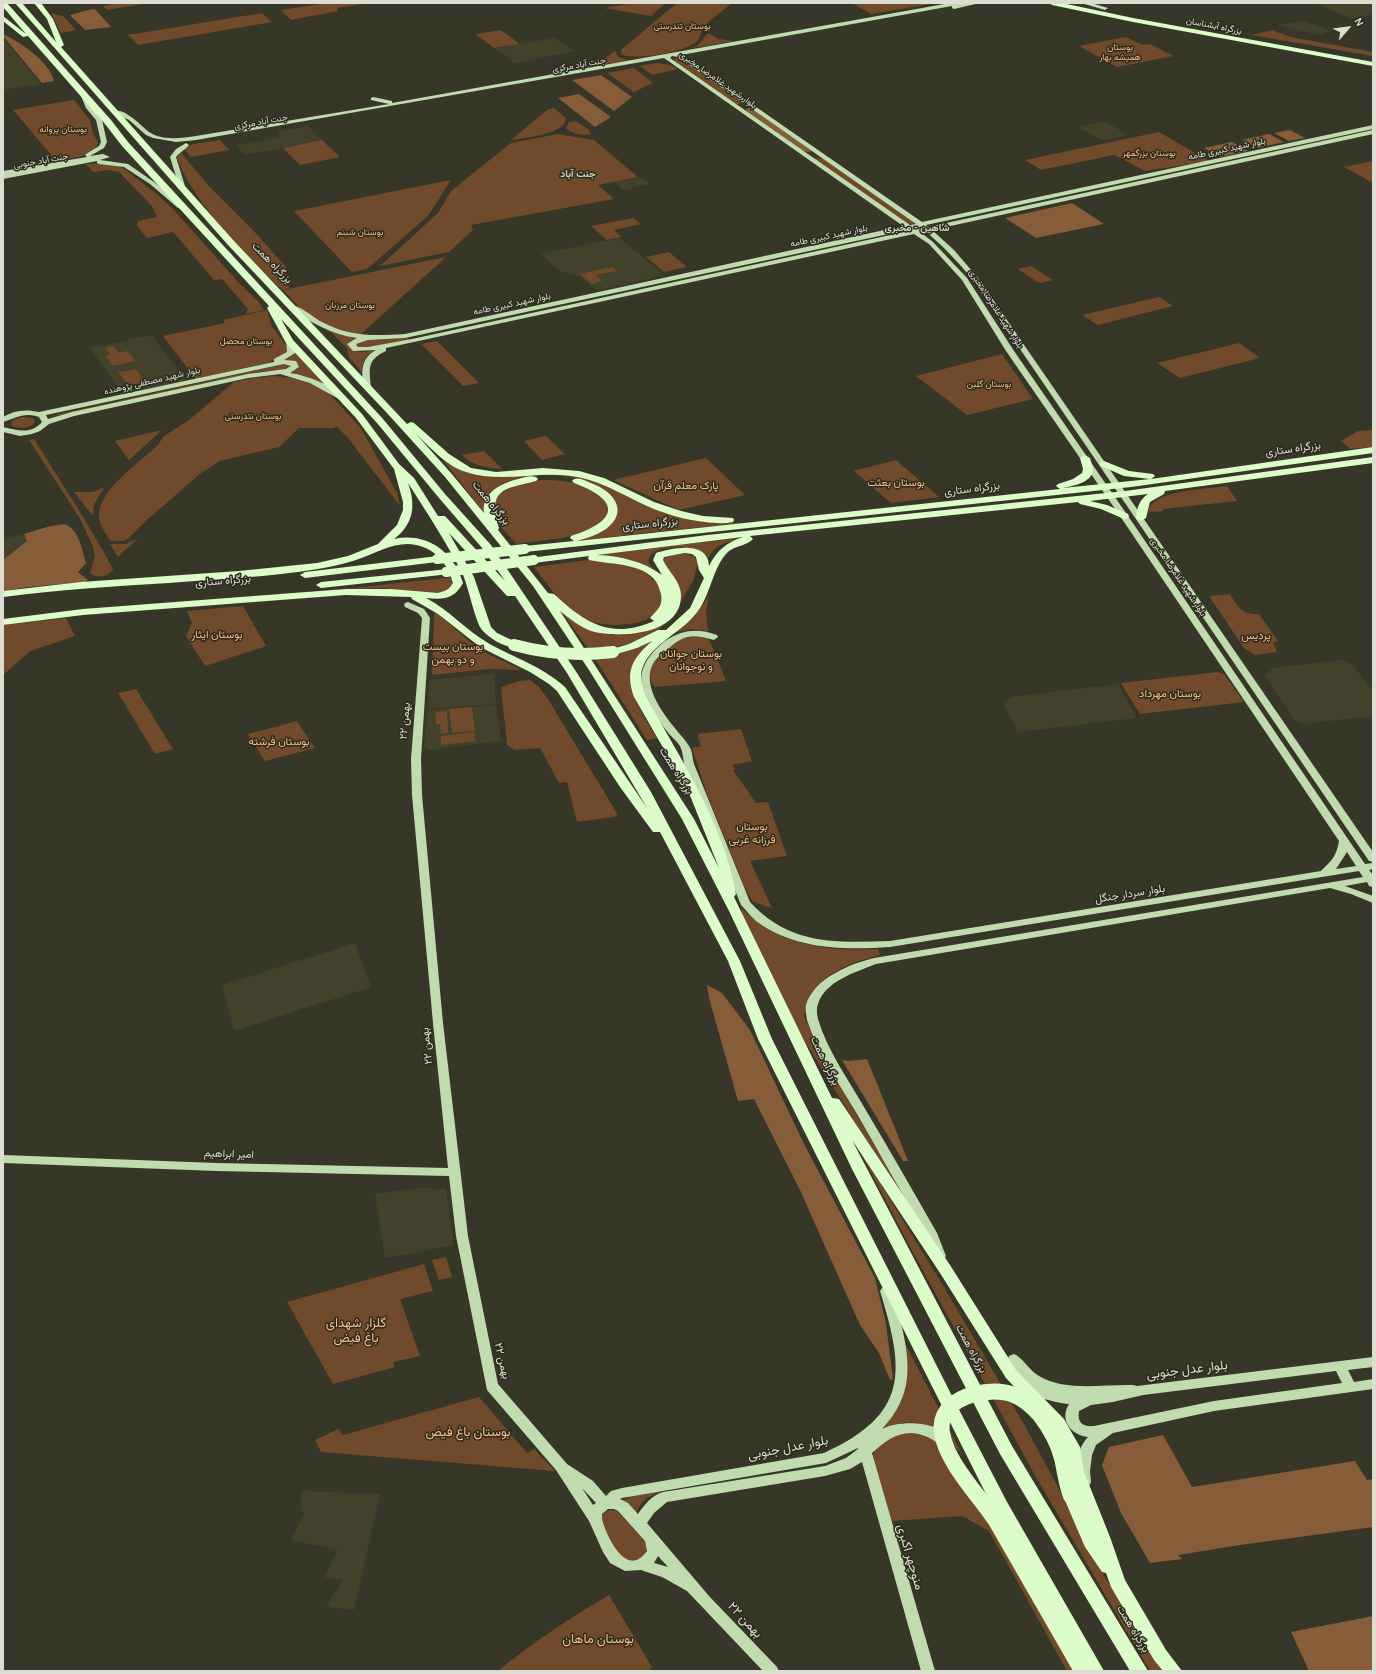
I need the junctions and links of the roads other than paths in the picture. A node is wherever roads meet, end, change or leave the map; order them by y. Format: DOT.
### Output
graph roads {
  1 [pos="3,3"];
  2 [pos="18,3"];
  3 [pos="37,3"];
  4 [pos="959,3"];
  5 [pos="977,3"];
  6 [pos="1052,3"];
  7 [pos="1071,3"];
  8 [pos="1084,3"];
  9 [pos="1105,8"];
  10 [pos="909,14"];
  11 [pos="3,18"];
  12 [pos="694,54"];
  13 [pos="49,55"];
  14 [pos="668,56"];
  15 [pos="680,56"];
  16 [pos="68,58"];
  17 [pos="1373,60"];
  18 [pos="645,62"];
  19 [pos="690,63"];
  20 [pos="1373,64"];
  21 [pos="680,67"];
  22 [pos="84,96"];
  23 [pos="373,99"];
  24 [pos="366,101"];
  25 [pos="402,103"];
  26 [pos="356,111"];
  27 [pos="115,112"];
  28 [pos="1373,127"];
  29 [pos="1373,132"];
  30 [pos="185,142"];
  31 [pos="1238,156"];
  32 [pos="1245,160"];
  33 [pos="74,161"];
  34 [pos="83,162"];
  35 [pos="3,173"];
  36 [pos="3,177"];
  37 [pos="182,186"];
  38 [pos="906,213"];
  39 [pos="892,216"];
  40 [pos="193,218"];
  41 [pos="946,220"];
  42 [pos="956,224"];
  43 [pos="922,225"];
  44 [pos="909,228"];
  45 [pos="928,230"];
  46 [pos="916,232"];
  47 [pos="888,235"];
  48 [pos="931,243"];
  49 [pos="946,244"];
  50 [pos="270,301"];
  51 [pos="292,307"];
  52 [pos="405,336"];
  53 [pos="289,341"];
  54 [pos="412,341"];
  55 [pos="269,365"];
  56 [pos="256,375"];
  57 [pos="367,386"];
  58 [pos="340,396"];
  59 [pos="389,410"];
  60 [pos="38,414"];
  61 [pos="3,420"];
  62 [pos="46,422"];
  63 [pos="3,430"];
  64 [pos="1373,450"];
  65 [pos="1085,458"];
  66 [pos="1373,460"];
  67 [pos="1104,464"];
  68 [pos="396,466"];
  69 [pos="1207,473"];
  70 [pos="1118,485"];
  71 [pos="1104,486"];
  72 [pos="1178,486"];
  73 [pos="1028,494"];
  74 [pos="1125,494"];
  75 [pos="1110,496"];
  76 [pos="1070,499"];
  77 [pos="426,503"];
  78 [pos="1124,516"];
  79 [pos="808,518"];
  80 [pos="1141,518"];
  81 [pos="793,530"];
  82 [pos="497,534"];
  83 [pos="373,549"];
  84 [pos="524,549"];
  85 [pos="534,560"];
  86 [pos="709,578"];
  87 [pos="537,584"];
  88 [pos="3,594"];
  89 [pos="409,600"];
  90 [pos="3,601"];
  91 [pos="3,615"];
  92 [pos="689,616"];
  93 [pos="577,619"];
  94 [pos="3,622"];
  95 [pos="541,627"];
  96 [pos="714,637"];
  97 [pos="1355,834"];
  98 [pos="1344,841"];
  99 [pos="1373,846"];
  100 [pos="1373,859"];
  101 [pos="684,865"];
  102 [pos="1373,866"];
  103 [pos="1362,868"];
  104 [pos="1323,874"];
  105 [pos="1372,880"];
  106 [pos="1330,885"];
  107 [pos="1373,900"];
  108 [pos="735,911"];
  109 [pos="890,944"];
  110 [pos="893,958"];
  111 [pos="807,1059"];
  112 [pos="3,1158"];
  113 [pos="454,1172"];
  114 [pos="879,1268"];
  115 [pos="945,1269"];
  116 [pos="1373,1362"];
  117 [pos="1013,1367"];
  118 [pos="1340,1367"];
  119 [pos="1373,1384"];
  120 [pos="1350,1387"];
  121 [pos="1143,1390"];
  122 [pos="1088,1401"];
  123 [pos="1109,1429"];
  124 [pos="860,1448"];
  125 [pos="562,1466"];
  126 [pos="1078,1496"];
  127 [pos="605,1504"];
  128 [pos="998,1512"];
  129 [pos="595,1520"];
  130 [pos="639,1524"];
  131 [pos="651,1537"];
  132 [pos="641,1564"];
  133 [pos="695,1590"];
  134 [pos="1160,1655"];
  135 [pos="772,1671"];
  136 [pos="928,1671"];
  137 [pos="1082,1671"];
  138 [pos="1095,1671"];
  139 [pos="1139,1671"];
  140 [pos="1169,1671"];
  141 [pos="1173,1671"];
  1 -- 13 [label="highway"];
  2 -- 16 [label="highway, بزرگراه همت"];
  3 -- 16 [label="highway"];
  4 -- 10 [label="main road, جنت آباد مرکزی"];
  5 -- 10 [label="main road, جنت آباد مرکزی"];
  6 -- 20 [label="highway, بزرگراه آبشناسان"];
  7 -- 17 [label="highway, بزرگراه آبشناسان"];
  8 -- 9 [label="main road"];
  10 -- 12 [label="main road, جنت آباد مرکزی"];
  10 -- 14 [label="main road, جنت آباد مرکزی"];
  11 -- 13 [label="highway"];
  12 -- 15 [label="main road, جنت آباد مرکزی"];
  12 -- 19 [label="main road"];
  13 -- 22 [label="highway"];
  14 -- 15 [label="main road, بلوار شهید غلامرضا مخبری"];
  14 -- 18 [label="main road, جنت آباد مرکزی"];
  14 -- 21 [label="main road, بلوار شهید غلامرضا مخبری"];
  14 -- 25 [label="main road, جنت آباد مرکزی"];
  15 -- 19 [label="main road, بلوار شهید غلامرضا مخبری"];
  16 -- 27 [label="highway, بزرگراه همت"];
  18 -- 21 [label="main road"];
  18 -- 30 [label="main road, جنت آباد مرکزی"];
  19 -- 38 [label="main road, بلوار شهید غلامرضا مخبری"];
  21 -- 39 [label="main road, بلوار شهید غلامرضا مخبری"];
  22 -- 33 [label="main road"];
  22 -- 40 [label="highway"];
  23 -- 25 [label="main road"];
  24 -- 26 [label="main road"];
  25 -- 26 [label="main road, جنت آباد مرکزی"];
  26 -- 30 [label="main road, جنت آباد مرکزی"];
  27 -- 30 [label="main road"];
  27 -- 37 [label="highway, بزرگراه همت"];
  28 -- 31 [label="main road, بلوار شهید کبیری طامه"];
  29 -- 32 [label="main road, بلوار شهید کبیری طامه"];
  30 -- 37 [label="main road"];
  31 -- 32 [label="main road"];
  31 -- 41 [label="main road, بلوار شهید کبیری طامه"];
  32 -- 42 [label="main road, بلوار شهید کبیری طامه"];
  33 -- 34 [label="main road"];
  33 -- 35 [label="main road, جنت آباد جنوبی"];
  34 -- 36 [label="main road, جنت آباد جنوبی"];
  34 -- 40 [label="main road"];
  37 -- 51 [label="highway, بزرگراه همت"];
  38 -- 41 [label="main road"];
  38 -- 43 [label="main road, بلوار شهید غلامرضا مخبری"];
  39 -- 44 [label="main road, بلوار شهید غلامرضا مخبری"];
  39 -- 47 [label="main road"];
  40 -- 50 [label="highway"];
  41 -- 43 [label="main road, بلوار شهید کبیری طامه"];
  42 -- 45 [label="main road, بلوار شهید کبیری طامه"];
  42 -- 49 [label="main road"];
  43 -- 44 [label="main road, بلوار شهید کبیری طامه"];
  43 -- 45 [label="main road, بلوار شهید غلامرضا مخبری"];
  44 -- 46 [label="main road, بلوار شهید غلامرضا مخبری"];
  44 -- 47 [label="main road, بلوار شهید کبیری طامه"];
  45 -- 46 [label="main road, بلوار شهید کبیری طامه"];
  45 -- 49 [label="main road, بلوار شهید غلامرضا مخبری"];
  46 -- 47 [label="main road, بلوار شهید کبیری طامه"];
  46 -- 48 [label="main road, بلوار شهید غلامرضا مخبری"];
  47 -- 48 [label="main road"];
  47 -- 52 [label="main road, بلوار شهید کبیری طامه"];
  47 -- 54 [label="main road, بلوار شهید کبیری طامه"];
  48 -- 65 [label="main road, بلوار شهید غلامرضا مخبری"];
  49 -- 67 [label="main road, بلوار شهید غلامرضا مخبری"];
  50 -- 53 [label="highway"];
  50 -- 95 [label="highway"];
  51 -- 52 [label="main road"];
  51 -- 57 [label="highway, بزرگراه همت"];
  52 -- 54 [label="main road"];
  53 -- 55 [label="main road"];
  53 -- 58 [label="highway"];
  54 -- 57 [label="main road"];
  55 -- 56 [label="main road"];
  55 -- 60 [label="main road, بلوار شهید مصطفی پژوهنده"];
  56 -- 58 [label="main road"];
  56 -- 62 [label="main road, بلوار شهید مصطفی پژوهنده"];
  57 -- 59 [label="highway, بزرگراه همت"];
  58 -- 68 [label="highway"];
  59 -- 79 [label="highway"];
  59 -- 82 [label="highway, بزرگراه همت"];
  60 -- 61 [label="main road, بلوار شهید مصطفی پژوهنده"];
  60 -- 62 [label="main road"];
  62 -- 63 [label="main road, بلوار شهید مصطفی پژوهنده"];
  64 -- 69 [label="highway, بزرگراه ستاری"];
  65 -- 71 [label="main road, بلوار شهید غلامرضا مخبری"];
  65 -- 73 [label="highway"];
  66 -- 72 [label="highway, بزرگراه ستاری"];
  67 -- 69 [label="highway"];
  67 -- 70 [label="main road, بلوار شهید غلامرضا مخبری"];
  68 -- 77 [label="highway"];
  68 -- 83 [label="highway"];
  69 -- 70 [label="highway, بزرگراه ستاری"];
  70 -- 71 [label="highway, بزرگراه ستاری"];
  70 -- 74 [label="main road, بلوار شهید غلامرضا مخبری"];
  71 -- 73 [label="highway, بزرگراه ستاری"];
  71 -- 75 [label="main road, بلوار شهید غلامرضا مخبری"];
  72 -- 74 [label="highway, بزرگراه ستاری"];
  72 -- 80 [label="highway"];
  73 -- 79 [label="highway, بزرگراه ستاری"];
  74 -- 75 [label="highway, بزرگراه ستاری"];
  74 -- 80 [label="main road, بلوار شهید غلامرضا مخبری"];
  75 -- 76 [label="highway, بزرگراه ستاری"];
  75 -- 78 [label="main road, بلوار شهید غلامرضا مخبری"];
  76 -- 78 [label="highway"];
  76 -- 81 [label="highway, بزرگراه ستاری"];
  77 -- 92 [label="highway, bridge"];
  77 -- 95 [label="highway"];
  78 -- 98 [label="main road, بلوار شهید غلامرضا مخبری"];
  79 -- 84 [label="highway, بزرگراه ستاری"];
  80 -- 97 [label="main road, بلوار شهید غلامرضا مخبری"];
  81 -- 85 [label="highway, بزرگراه ستاری"];
  81 -- 86 [label="highway"];
  82 -- 84 [label="highway"];
  82 -- 87 [label="highway, بزرگراه همت"];
  83 -- 88 [label="highway"];
  83 -- 89 [label="highway"];
  84 -- 90 [label="highway, بزرگراه ستاری, bridge"];
  85 -- 91 [label="highway, بزرگراه ستاری, bridge"];
  85 -- 93 [label="highway"];
  86 -- 92 [label="highway"];
  86 -- 93 [label="highway"];
  87 -- 93 [label="highway"];
  87 -- 108 [label="highway, بزرگراه همت"];
  89 -- 94 [label="highway"];
  89 -- 101 [label="highway"];
  89 -- 113 [label="main road, ۲۲ بهمن"];
  92 -- 108 [label="highway"];
  95 -- 101 [label="highway"];
  96 -- 109 [label="main road, بلوار سردار جنگل"];
  97 -- 99 [label="main road"];
  97 -- 100 [label="main road, بلوار شهید غلامرضا مخبری"];
  98 -- 103 [label="main road, بلوار شهید غلامرضا مخبری"];
  98 -- 104 [label="main road"];
  101 -- 114 [label="highway"];
  102 -- 103 [label="main road, بلوار سردار جنگل"];
  103 -- 104 [label="main road, بلوار سردار جنگل"];
  103 -- 105 [label="main road, بلوار شهید غلامرضا مخبری"];
  104 -- 109 [label="main road, بلوار سردار جنگل"];
  105 -- 106 [label="main road"];
  106 -- 107 [label="main road"];
  106 -- 110 [label="main road"];
  108 -- 111 [label="highway, بزرگراه همت"];
  109 -- 110 [label="main road"];
  110 -- 115 [label="main road"];
  111 -- 115 [label="highway"];
  111 -- 139 [label="highway, بزرگراه همت"];
  112 -- 113 [label="main road, امیر ابراهیم"];
  113 -- 125 [label="main road, ۲۲ بهمن"];
  114 -- 124 [label="main road, بلوار عدل جنوبی"];
  114 -- 128 [label="highway"];
  115 -- 117 [label="highway"];
  116 -- 118 [label="main road, بلوار عدل جنوبی"];
  117 -- 121 [label="main road"];
  117 -- 122 [label="main road, بلوار عدل جنوبی"];
  117 -- 126 [label="highway"];
  118 -- 120 [label="main road"];
  118 -- 121 [label="main road, بلوار عدل جنوبی"];
  119 -- 120 [label="main road"];
  120 -- 123 [label="main road"];
  121 -- 122 [label="main road, بلوار عدل جنوبی"];
  122 -- 123 [label="main road"];
  123 -- 126 [label="main road"];
  124 -- 127 [label="main road, بلوار عدل جنوبی"];
  124 -- 128 [label="main road, بلوار عدل جنوبی"];
  124 -- 130 [label="main road, بلوار عدل جنوبی"];
  124 -- 136 [label="main road, منوچهر اکبری"];
  125 -- 127 [label="main road, ۲۲ بهمن"];
  125 -- 129 [label="main road, ۲۲ بهمن"];
  126 -- 128 [label="highway, bridge"];
  126 -- 134 [label="highway"];
  127 -- 129 [label="main road"];
  127 -- 130 [label="main road, ۲۲ بهمن"];
  128 -- 137 [label="highway"];
  128 -- 138 [label="highway"];
  129 -- 132 [label="main road, ۲۲ بهمن"];
  130 -- 131 [label="main road, ۲۲ بهمن"];
  131 -- 132 [label="main road"];
  131 -- 133 [label="main road, ۲۲ بهمن"];
  132 -- 133 [label="main road, ۲۲ بهمن"];
  133 -- 135 [label="main road, ۲۲ بهمن"];
  134 -- 140 [label="highway"];
  134 -- 141 [label="highway"];
}
